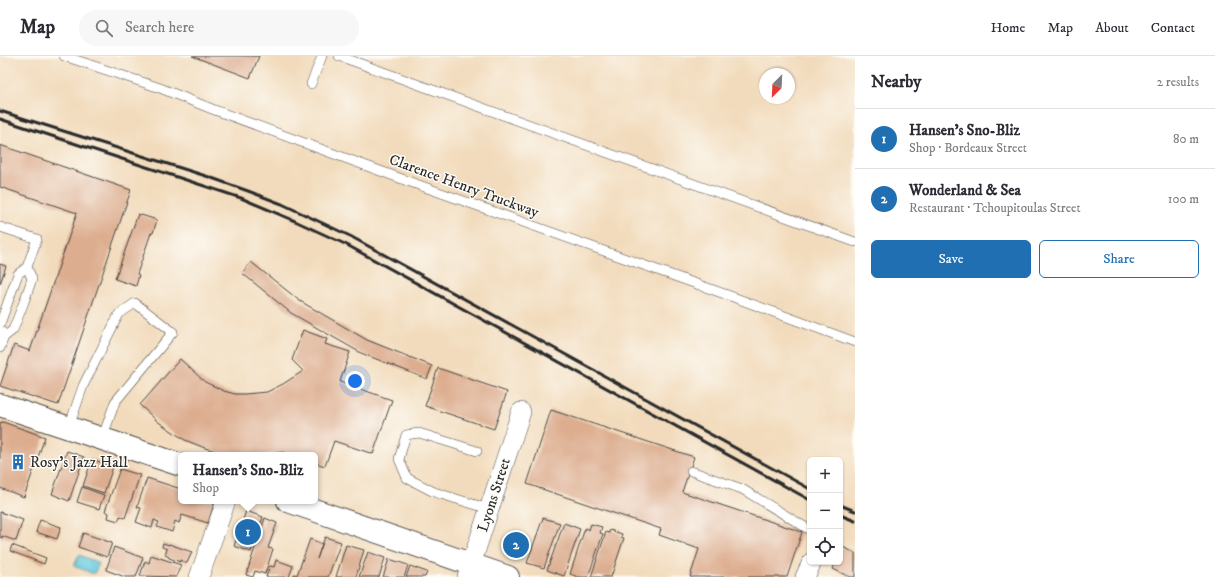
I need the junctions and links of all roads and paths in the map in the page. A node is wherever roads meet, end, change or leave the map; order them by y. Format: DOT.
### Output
graph roads {
  1 [pos="64,56"];
  2 [pos="322,56"];
  3 [pos="339,56"];
  4 [pos="311,84"];
  5 [pos="0,227"];
  6 [pos="855,242"];
  7 [pos="27,267"];
  8 [pos="0,325"];
  9 [pos="4,337"];
  10 [pos="855,342"];
  11 [pos="0,348"];
  12 [pos="0,405"];
  13 [pos="521,412"];
  14 [pos="69,428"];
  15 [pos="102,439"];
  16 [pos="477,451"];
  17 [pos="178,464"];
  18 [pos="691,471"];
  19 [pos="225,504"];
  20 [pos="296,504"];
  21 [pos="489,509"];
  22 [pos="808,529"];
  23 [pos="811,565"];
  24 [pos="469,571"];
  25 [pos="200,577"];
  26 [pos="508,577"];
  27 [pos="805,577"];
  1 -- 10 [label="lane, Clarence Henry Truckway"];
  2 -- 4 [label="lane"];
  3 -- 6 [label="lane"];
  5 -- 7 [label="lane"];
  7 -- 8 [label="lane"];
  7 -- 9 [label="lane"];
  8 -- 9 [label="lane"];
  9 -- 11 [label="lane"];
  12 -- 14 [label="street"];
  13 -- 21 [label="street, Lyons Street"];
  14 -- 15 [label="street"];
  14 -- 15 [label="lane"];
  15 -- 17 [label="street"];
  16 -- 21 [label="lane"];
  18 -- 22 [label="lane"];
  19 -- 25 [label="street"];
  20 -- 24 [label="street"];
  21 -- 24 [label="street, Lyons Street"];
  23 -- 27 [label="street"];
  24 -- 26 [label="street"];
}
